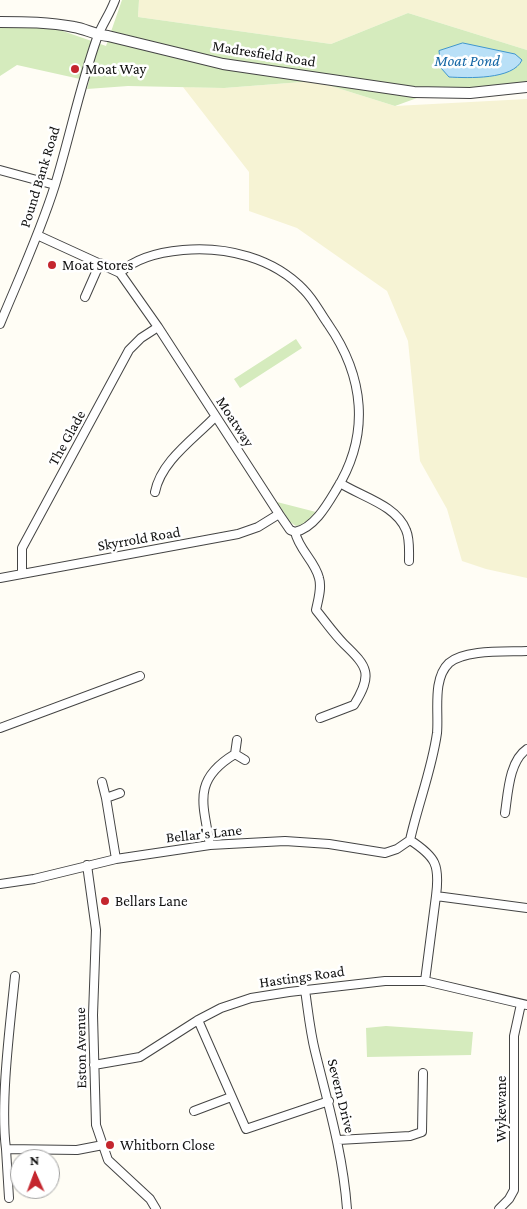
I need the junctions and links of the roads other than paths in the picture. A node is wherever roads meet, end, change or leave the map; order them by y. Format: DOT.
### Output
graph roads {
  1 [pos="115,0"];
  2 [pos="0,22"];
  3 [pos="98,35"];
  4 [pos="527,87"];
  5 [pos="0,170"];
  6 [pos="55,185"];
  7 [pos="37,235"];
  8 [pos="100,263"];
  9 [pos="120,273"];
  10 [pos="85,297"];
  11 [pos="0,324"];
  12 [pos="158,327"];
  13 [pos="215,417"];
  14 [pos="340,484"];
  15 [pos="155,492"];
  16 [pos="279,514"];
  17 [pos="295,532"];
  18 [pos="409,561"];
  19 [pos="22,574"];
  20 [pos="0,578"];
  21 [pos="527,651"];
  22 [pos="140,676"];
  23 [pos="320,718"];
  24 [pos="0,728"];
  25 [pos="237,740"];
  26 [pos="527,749"];
  27 [pos="235,754"];
  28 [pos="245,760"];
  29 [pos="102,782"];
  30 [pos="120,793"];
  31 [pos="106,798"];
  32 [pos="505,813"];
  33 [pos="410,840"];
  34 [pos="210,846"];
  35 [pos="116,859"];
  36 [pos="87,864"];
  37 [pos="0,884"];
  38 [pos="436,896"];
  39 [pos="527,908"];
  40 [pos="15,976"];
  41 [pos="425,981"];
  42 [pos="305,990"];
  43 [pos="524,1005"];
  44 [pos="198,1020"];
  45 [pos="94,1066"];
  46 [pos="423,1073"];
  47 [pos="231,1097"];
  48 [pos="329,1101"];
  49 [pos="194,1111"];
  50 [pos="1,1130"];
  51 [pos="338,1140"];
  52 [pos="102,1145"];
  53 [pos="6,1149"];
  54 [pos="9,1198"];
  55 [pos="156,1209"];
  56 [pos="347,1209"];
  57 [pos="499,1209"];
  1 -- 3 [label="street, Pound Bank Road"];
  2 -- 3 [label="street, Madresfield Road"];
  3 -- 4 [label="street, Madresfield Road"];
  3 -- 6 [label="street, Pound Bank Road"];
  5 -- 6 [label="street"];
  6 -- 7 [label="street, Pound Bank Road"];
  7 -- 8 [label="street, Moatway"];
  7 -- 11 [label="street, Pound Bank Road"];
  8 -- 9 [label="street, Moatway"];
  8 -- 10 [label="street"];
  9 -- 12 [label="street, Moatway"];
  9 -- 14 [label="street"];
  12 -- 13 [label="street, Moatway"];
  12 -- 19 [label="street, The Glade"];
  13 -- 15 [label="street"];
  13 -- 16 [label="street, Moatway"];
  14 -- 17 [label="street"];
  14 -- 18 [label="street"];
  16 -- 17 [label="street, Moatway"];
  16 -- 19 [label="street, Skyrrold Road"];
  17 -- 23 [label="street, Moatway"];
  19 -- 20 [label="street, Skyrrold Road"];
  21 -- 33 [label="street"];
  22 -- 24 [label="street"];
  25 -- 27 [label="street"];
  26 -- 32 [label="street"];
  27 -- 28 [label="street"];
  27 -- 34 [label="street"];
  29 -- 31 [label="street"];
  30 -- 31 [label="street"];
  31 -- 35 [label="street"];
  33 -- 34 [label="street, Bellar's Lane"];
  33 -- 38 [label="street"];
  34 -- 35 [label="street, Bellar's Lane"];
  35 -- 36 [label="street, Bellar's Lane"];
  36 -- 37 [label="street, Bellar's Lane"];
  36 -- 45 [label="street, Eston Avenue"];
  38 -- 39 [label="street"];
  38 -- 41 [label="street"];
  40 -- 50 [label="street"];
  41 -- 42 [label="street, Hastings Road"];
  41 -- 43 [label="street, Hastings Road"];
  42 -- 44 [label="street, Hastings Road"];
  42 -- 48 [label="street, Severn Drive"];
  43 -- 57 [label="street, Wykewane"];
  44 -- 45 [label="street, Hastings Road"];
  44 -- 47 [label="street"];
  45 -- 52 [label="street, Eston Avenue"];
  46 -- 51 [label="street"];
  47 -- 48 [label="street"];
  47 -- 49 [label="street"];
  48 -- 51 [label="street, Severn Drive"];
  50 -- 53 [label="street"];
  51 -- 56 [label="street, Severn Drive"];
  52 -- 53 [label="street"];
  52 -- 55 [label="street, Eston Avenue"];
  53 -- 54 [label="street"];
}
